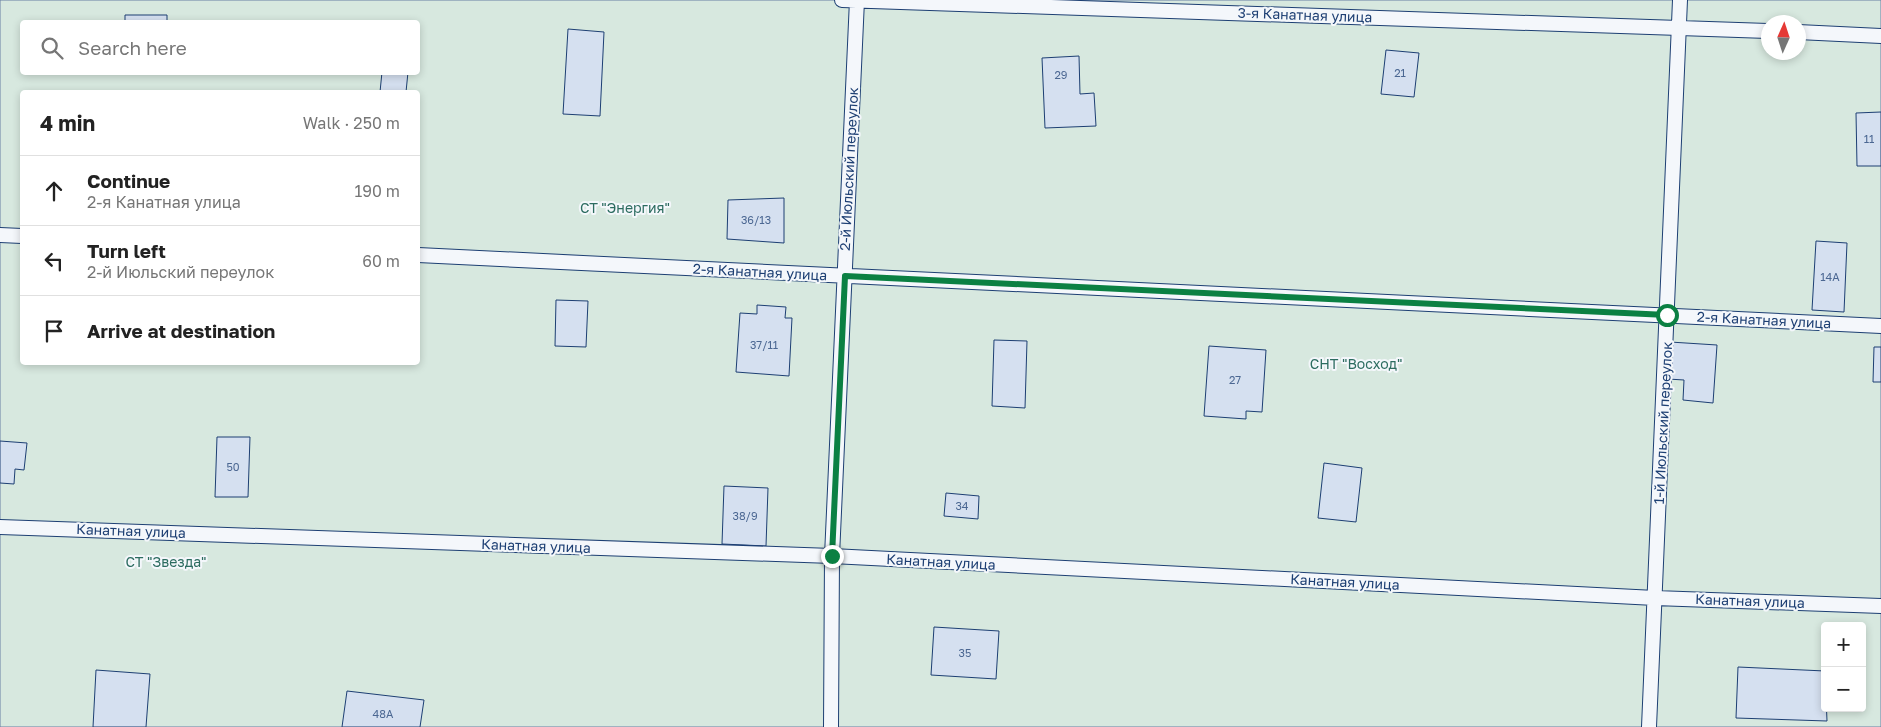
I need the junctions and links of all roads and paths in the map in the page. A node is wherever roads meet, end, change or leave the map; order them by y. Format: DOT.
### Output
graph roads {
  1 [pos="842,0"];
  2 [pos="857,0"];
  3 [pos="1680,0"];
  4 [pos="1680,27"];
  5 [pos="1761,31"];
  6 [pos="1806,32"];
  7 [pos="1881,36"];
  8 [pos="0,235"];
  9 [pos="20,236"];
  10 [pos="420,255"];
  11 [pos="845,276"];
  12 [pos="1667,315"];
  13 [pos="1881,326"];
  14 [pos="0,527"];
  15 [pos="832,556"];
  16 [pos="1655,598"];
  17 [pos="1881,606"];
  18 [pos="831,727"];
  19 [pos="1649,727"];
  1 -- 2 [label="lane, 3-я Канатная улица"];
  2 -- 4 [label="lane, 3-я Канатная улица"];
  2 -- 11 [label="lane, 2-й Июльский переулок"];
  3 -- 4 [label="lane, 1-й Июльский переулок"];
  4 -- 5 [label="lane, 3-я Канатная улица"];
  4 -- 12 [label="lane, 1-й Июльский переулок"];
  6 -- 7 [label="lane"];
  8 -- 9 [label="lane"];
  10 -- 11 [label="lane, 2-я Канатная улица"];
  11 -- 12 [label="lane, 2-я Канатная улица"];
  11 -- 15 [label="lane, 2-й Июльский переулок"];
  12 -- 13 [label="lane, 2-я Канатная улица"];
  12 -- 16 [label="lane, 1-й Июльский переулок"];
  14 -- 15 [label="lane, Канатная улица"];
  15 -- 16 [label="lane, Канатная улица"];
  15 -- 18 [label="lane, 2-й Июльский переулок"];
  16 -- 17 [label="lane, Канатная улица"];
  16 -- 19 [label="lane, 1-й Июльский переулок"];
}
